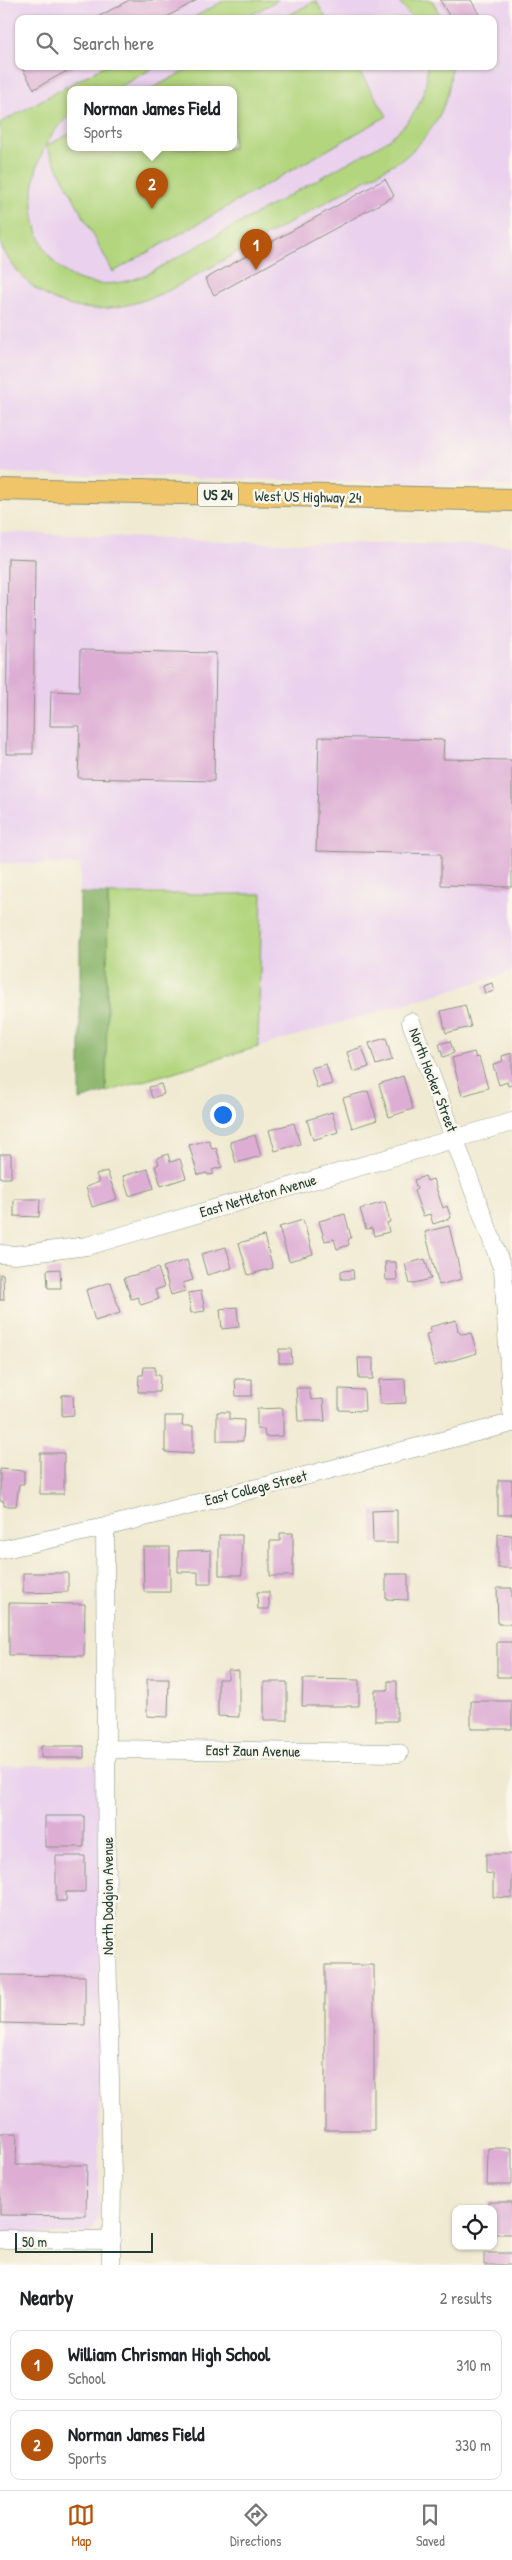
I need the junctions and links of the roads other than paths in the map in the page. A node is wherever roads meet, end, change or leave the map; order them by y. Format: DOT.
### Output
graph roads {
  1 [pos="0,489"];
  2 [pos="512,500"];
  3 [pos="411,1022"];
  4 [pos="512,1122"];
  5 [pos="456,1139"];
  6 [pos="0,1254"];
  7 [pos="512,1412"];
  8 [pos="512,1423"];
  9 [pos="105,1527"];
  10 [pos="0,1550"];
  11 [pos="108,1749"];
  12 [pos="399,1753"];
  13 [pos="0,2239"];
  14 [pos="112,2240"];
  15 [pos="111,2265"];
  1 -- 2 [label="main road, West US Highway 24 / US 24"];
  3 -- 5 [label="street, North Hocker Street"];
  4 -- 5 [label="street, East Nettleton Avenue"];
  5 -- 6 [label="street, East Nettleton Avenue"];
  5 -- 7 [label="street, North Hocker Street"];
  8 -- 9 [label="street, East College Street"];
  9 -- 10 [label="street, East College Street"];
  9 -- 11 [label="street, North Dodgion Avenue"];
  11 -- 12 [label="street, East Zaun Avenue"];
  11 -- 14 [label="street, North Dodgion Avenue"];
  13 -- 14 [label="street"];
  14 -- 15 [label="street, North Dodgion Avenue"];
}
